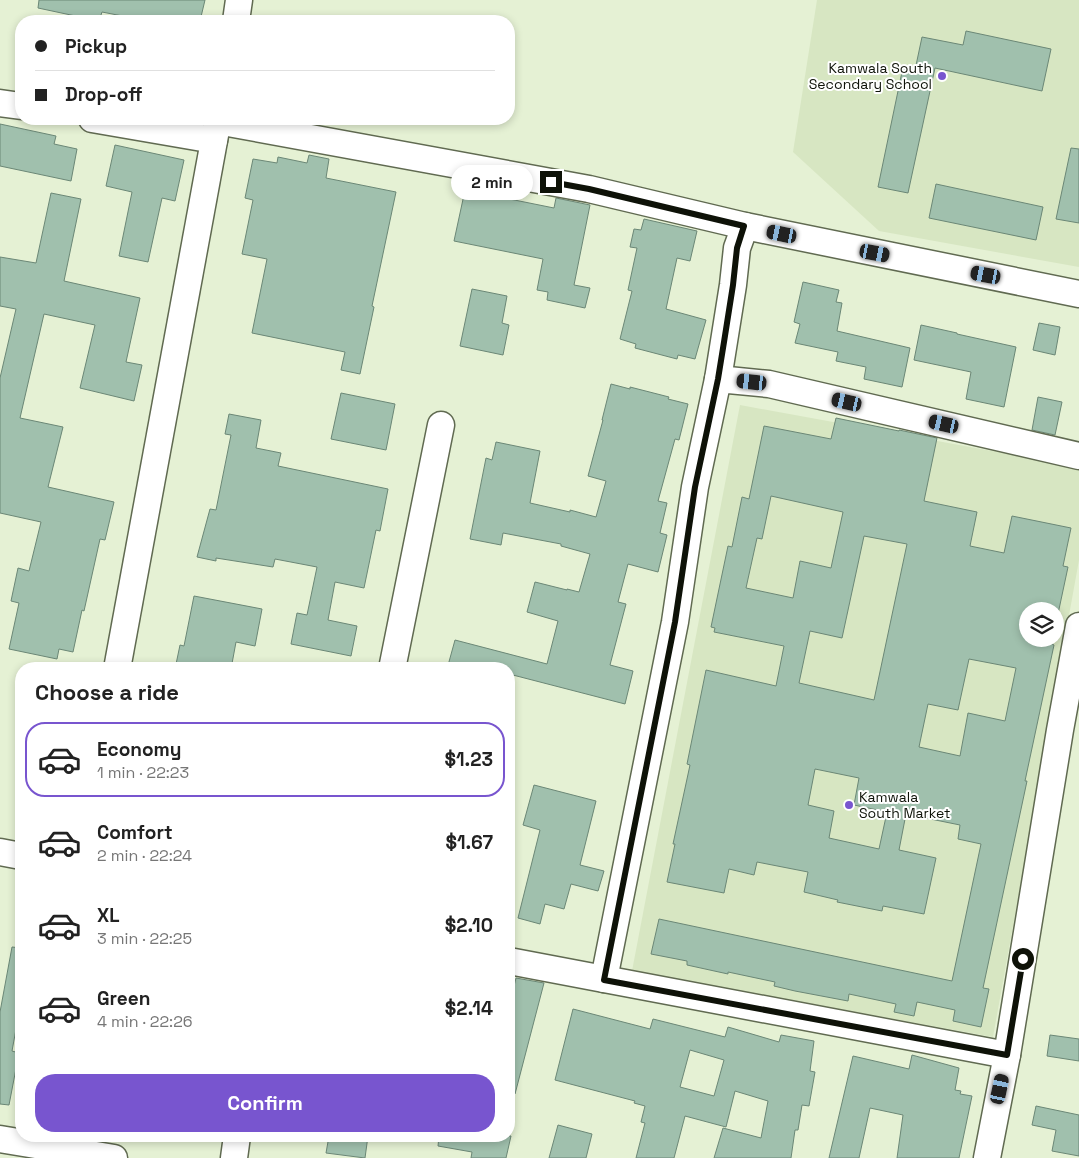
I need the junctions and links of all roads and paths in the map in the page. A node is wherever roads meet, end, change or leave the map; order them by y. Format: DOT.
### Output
graph roads {
  1 [pos="239,0"];
  2 [pos="237,15"];
  3 [pos="0,103"];
  4 [pos="15,105"];
  5 [pos="198,125"];
  6 [pos="216,126"];
  7 [pos="744,226"];
  8 [pos="1079,294"];
  9 [pos="718,379"];
  10 [pos="441,425"];
  11 [pos="1079,456"];
  12 [pos="1079,626"];
  13 [pos="118,662"];
  14 [pos="393,662"];
  15 [pos="1070,732"];
  16 [pos="0,852"];
  17 [pos="15,855"];
  18 [pos="515,962"];
  19 [pos="604,980"];
  20 [pos="1007,1055"];
  21 [pos="0,1139"];
  22 [pos="15,1142"];
  23 [pos="18,1142"];
  24 [pos="236,1142"];
  25 [pos="114,1158"];
  26 [pos="234,1158"];
  27 [pos="987,1158"];
  1 -- 2 [label="street"];
  3 -- 4 [label="street"];
  5 -- 6 [label="street"];
  6 -- 7 [label="street"];
  6 -- 13 [label="street"];
  7 -- 8 [label="street"];
  7 -- 9 [label="street"];
  9 -- 11 [label="street"];
  9 -- 19 [label="street"];
  10 -- 14 [label="street"];
  12 -- 15 [label="street"];
  15 -- 20 [label="street"];
  16 -- 17 [label="street"];
  18 -- 19 [label="street"];
  19 -- 20 [label="street"];
  20 -- 27 [label="street"];
  21 -- 22 [label="street"];
  23 -- 25 [label="street"];
  24 -- 26 [label="street"];
}
